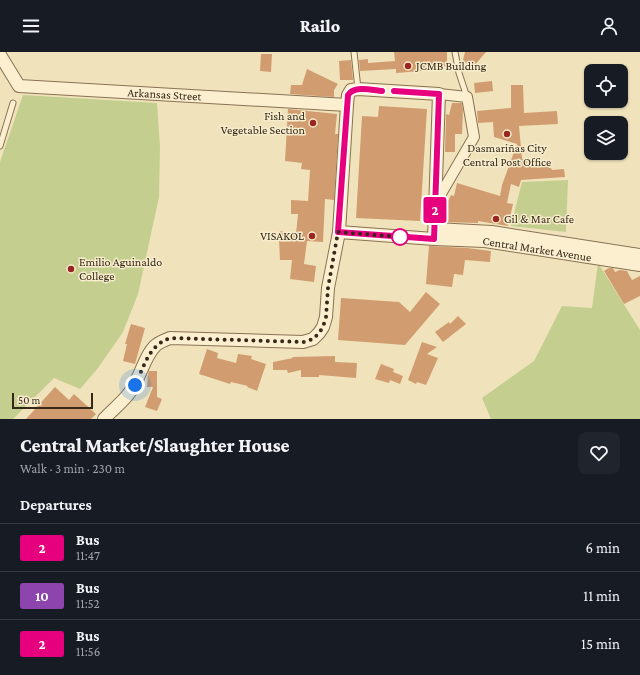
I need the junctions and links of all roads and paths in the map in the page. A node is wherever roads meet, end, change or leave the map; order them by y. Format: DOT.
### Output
graph roads {
  1 [pos="354,52"];
  2 [pos="455,52"];
  3 [pos="0,55"];
  4 [pos="358,89"];
  5 [pos="439,94"];
  6 [pos="467,97"];
  7 [pos="13,104"];
  8 [pos="347,105"];
  9 [pos="0,146"];
  10 [pos="435,204"];
  11 [pos="338,232"];
  12 [pos="435,234"];
  13 [pos="640,255"];
  14 [pos="640,264"];
  15 [pos="104,419"];
  1 -- 4 [label="lane"];
  2 -- 6 [label="lane"];
  3 -- 8 [label="street, Arkansas Street"];
  4 -- 5 [label="street"];
  4 -- 8 [label="street"];
  5 -- 6 [label="street"];
  5 -- 10 [label="street"];
  6 -- 10 [label="street"];
  7 -- 9 [label="lane"];
  8 -- 11 [label="street"];
  10 -- 12 [label="street"];
  11 -- 12 [label="street"];
  11 -- 15 [label="street"];
  12 -- 13 [label="street, Central Market Avenue"];
  12 -- 14 [label="street, Central Market Avenue"];
}
